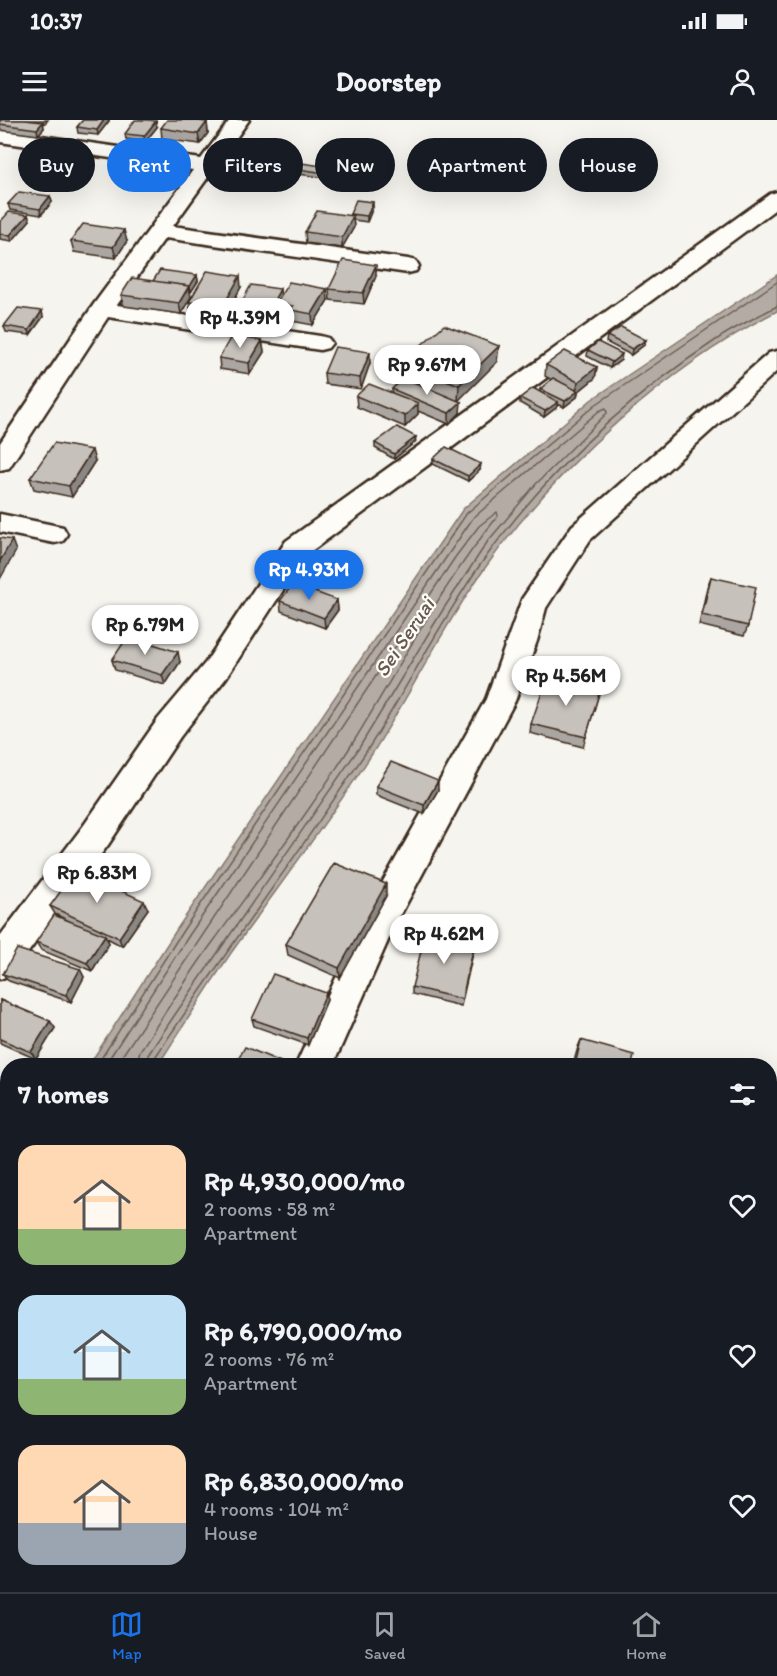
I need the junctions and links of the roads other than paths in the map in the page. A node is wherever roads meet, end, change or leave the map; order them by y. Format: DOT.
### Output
graph roads {
  1 [pos="240,120"];
  2 [pos="0,136"];
  3 [pos="227,138"];
  4 [pos="203,165"];
  5 [pos="203,172"];
  6 [pos="777,198"];
  7 [pos="160,231"];
  8 [pos="408,266"];
  9 [pos="102,309"];
  10 [pos="320,343"];
  11 [pos="777,358"];
  12 [pos="0,462"];
  13 [pos="0,523"];
  14 [pos="54,534"];
  15 [pos="0,963"];
  16 [pos="317,1058"];
  1 -- 3 [label="street"];
  2 -- 4 [label="street"];
  5 -- 7 [label="street"];
  6 -- 15 [label="street"];
  7 -- 8 [label="street"];
  7 -- 9 [label="street"];
  9 -- 10 [label="street"];
  9 -- 12 [label="street"];
  11 -- 16 [label="street"];
  13 -- 14 [label="street"];
}
